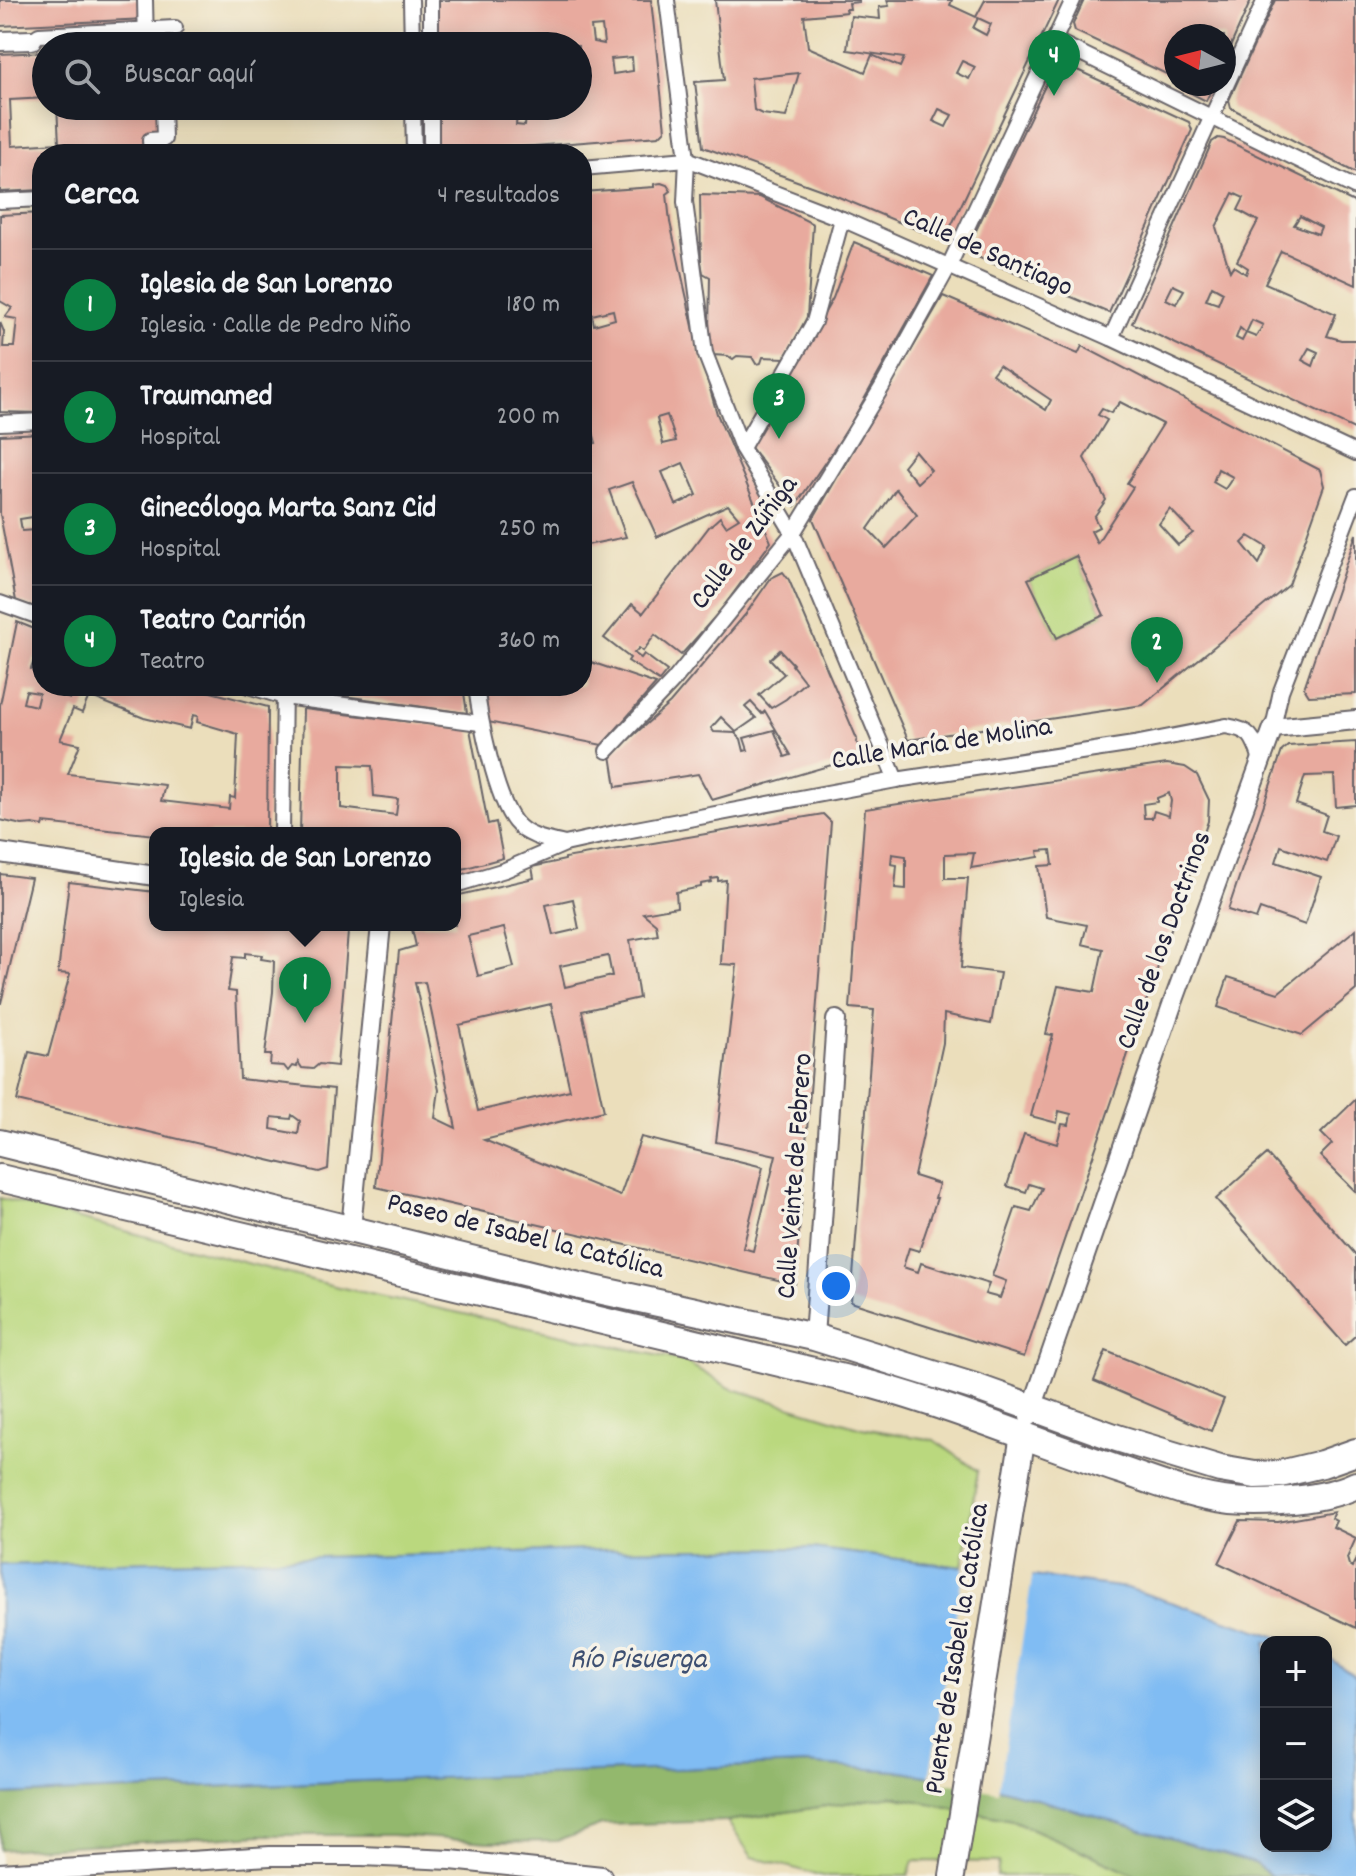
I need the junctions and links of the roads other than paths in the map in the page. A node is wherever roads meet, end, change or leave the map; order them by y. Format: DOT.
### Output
graph roads {
  1 [pos="145,0"];
  2 [pos="411,0"];
  3 [pos="431,0"];
  4 [pos="667,0"];
  5 [pos="1073,0"];
  6 [pos="1265,0"];
  7 [pos="175,28"];
  8 [pos="146,30"];
  9 [pos="103,32"];
  10 [pos="412,32"];
  11 [pos="431,32"];
  12 [pos="32,40"];
  13 [pos="1054,40"];
  14 [pos="0,41"];
  15 [pos="1211,116"];
  16 [pos="163,120"];
  17 [pos="413,120"];
  18 [pos="431,120"];
  19 [pos="150,144"];
  20 [pos="414,144"];
  21 [pos="431,144"];
  22 [pos="687,159"];
  23 [pos="592,167"];
  24 [pos="1356,188"];
  25 [pos="32,199"];
  26 [pos="0,201"];
  27 [pos="842,219"];
  28 [pos="949,266"];
  29 [pos="1111,338"];
  30 [pos="32,421"];
  31 [pos="0,423"];
  32 [pos="742,448"];
  33 [pos="1356,453"];
  34 [pos="1356,496"];
  35 [pos="793,533"];
  36 [pos="0,603"];
  37 [pos="32,614"];
  38 [pos="284,696"];
  39 [pos="309,696"];
  40 [pos="477,696"];
  41 [pos="1356,720"];
  42 [pos="480,723"];
  43 [pos="1273,728"];
  44 [pos="607,751"];
  45 [pos="1261,760"];
  46 [pos="896,780"];
  47 [pos="282,827"];
  48 [pos="565,844"];
  49 [pos="0,853"];
  50 [pos="149,875"];
  51 [pos="461,883"];
  52 [pos="380,931"];
  53 [pos="836,1020"];
  54 [pos="0,1143"];
  55 [pos="0,1178"];
  56 [pos="351,1228"];
  57 [pos="814,1337"];
  58 [pos="1032,1407"];
  59 [pos="1023,1435"];
  60 [pos="1356,1452"];
  61 [pos="1356,1485"];
  62 [pos="130,1871"];
  63 [pos="534,1872"];
  64 [pos="0,1873"];
  65 [pos="953,1874"];
  66 [pos="602,1876"];
  1 -- 8 [label="street"];
  2 -- 10 [label="street"];
  3 -- 11 [label="street"];
  4 -- 22 [label="street"];
  5 -- 13 [label="street, Calle de Zúñiga"];
  6 -- 15 [label="street"];
  7 -- 8 [label="street"];
  8 -- 9 [label="street"];
  12 -- 14 [label="street"];
  13 -- 15 [label="street"];
  13 -- 28 [label="street, Calle de Zúñiga"];
  15 -- 24 [label="street"];
  15 -- 29 [label="street"];
  16 -- 19 [label="street"];
  17 -- 20 [label="street"];
  18 -- 21 [label="street"];
  22 -- 23 [label="street, Calle de Santiago"];
  22 -- 27 [label="street, Calle de Santiago"];
  22 -- 32 [label="street"];
  25 -- 26 [label="street"];
  27 -- 28 [label="street, Calle de Santiago"];
  27 -- 32 [label="street"];
  28 -- 29 [label="street, Calle de Santiago"];
  28 -- 35 [label="street, Calle de Zúñiga"];
  29 -- 33 [label="street, Calle de Santiago"];
  30 -- 31 [label="street"];
  32 -- 35 [label="street"];
  34 -- 43 [label="street, Calle de los Doctrinos"];
  35 -- 44 [label="street, Calle de Zúñiga"];
  35 -- 46 [label="street"];
  36 -- 37 [label="street"];
  38 -- 47 [label="street"];
  39 -- 42 [label="street"];
  40 -- 42 [label="street"];
  41 -- 43 [label="street"];
  42 -- 48 [label="street"];
  43 -- 45 [label="street, Calle de los Doctrinos"];
  45 -- 46 [label="street, Calle María de Molina"];
  45 -- 58 [label="street, Calle de los Doctrinos"];
  46 -- 48 [label="street, Calle María de Molina"];
  48 -- 51 [label="street, Calle María de Molina"];
  49 -- 50 [label="street"];
  52 -- 56 [label="street"];
  53 -- 57 [label="street, Calle Veinte de Febrero"];
  54 -- 56 [label="main road, Paseo de Isabel la Católica"];
  55 -- 59 [label="main road"];
  56 -- 57 [label="main road, Paseo de Isabel la Católica"];
  57 -- 58 [label="main road, Paseo de Isabel la Católica"];
  58 -- 59 [label="street, Calle de los Doctrinos"];
  58 -- 60 [label="main road, Paseo de Isabel la Católica"];
  59 -- 61 [label="main road"];
  59 -- 65 [label="street, Puente de Isabel la Católica"];
  62 -- 63 [label="street"];
  62 -- 64 [label="street"];
  63 -- 66 [label="street"];
}
